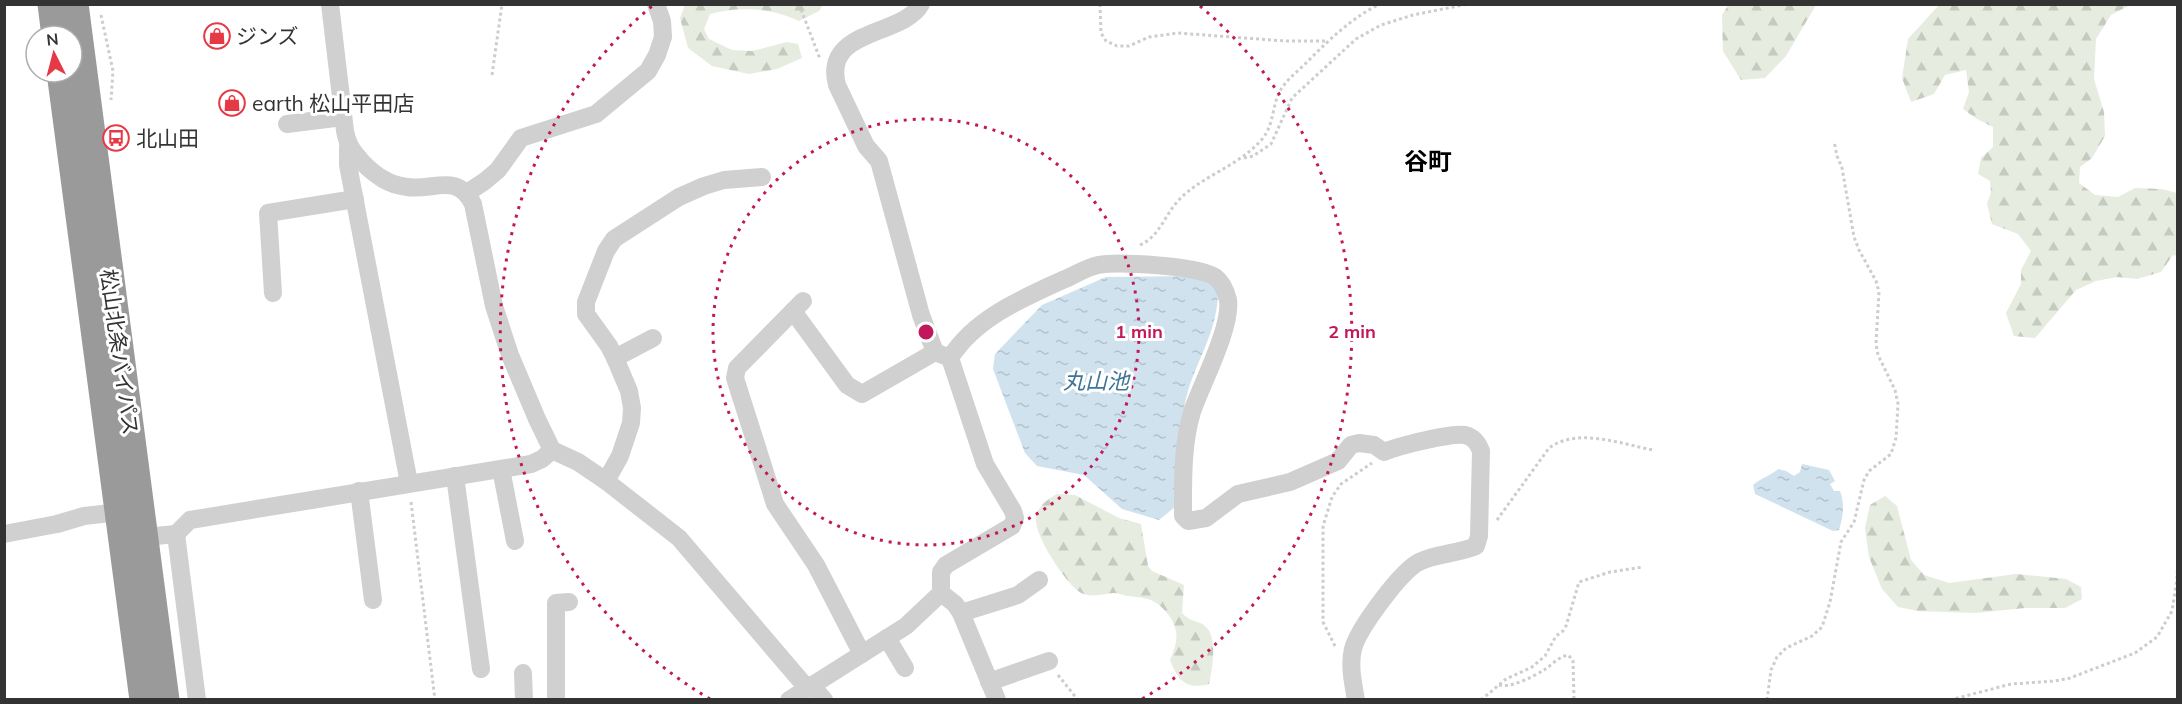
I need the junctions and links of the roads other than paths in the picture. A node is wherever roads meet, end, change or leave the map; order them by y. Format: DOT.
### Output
graph roads {
  1 [pos="51,4"];
  2 [pos="75,4"];
  3 [pos="330,4"];
  4 [pos="656,4"];
  5 [pos="921,4"];
  6 [pos="54,24"];
  7 [pos="62,84"];
  8 [pos="343,117"];
  9 [pos="287,124"];
  10 [pos="348,147"];
  11 [pos="762,177"];
  12 [pos="467,193"];
  13 [pos="355,199"];
  14 [pos="273,293"];
  15 [pos="653,338"];
  16 [pos="942,355"];
  17 [pos="615,358"];
  18 [pos="552,450"];
  19 [pos="501,469"];
  20 [pos="455,476"];
  21 [pos="606,480"];
  22 [pos="409,483"];
  23 [pos="359,491"];
  24 [pos="129,511"];
  25 [pos="4,534"];
  26 [pos="176,534"];
  27 [pos="133,539"];
  28 [pos="515,542"];
  29 [pos="1039,580"];
  30 [pos="941,593"];
  31 [pos="373,600"];
  32 [pos="569,602"];
  33 [pos="961,613"];
  34 [pos="887,638"];
  35 [pos="862,654"];
  36 [pos="1049,661"];
  37 [pos="905,668"];
  38 [pos="481,669"];
  39 [pos="523,673"];
  40 [pos="989,682"];
  41 [pos="809,686"];
  42 [pos="143,699"];
  43 [pos="166,699"];
  44 [pos="197,699"];
  45 [pos="524,699"];
  46 [pos="556,699"];
  47 [pos="789,699"];
  48 [pos="824,699"];
  49 [pos="997,699"];
  50 [pos="1356,699"];
  1 -- 6 [label="highway"];
  2 -- 24 [label="highway, 松山北条バイパス"];
  3 -- 8 [label="street"];
  4 -- 12 [label="street"];
  5 -- 16 [label="street"];
  7 -- 24 [label="highway, 松山北条バイパス"];
  8 -- 9 [label="street"];
  8 -- 10 [label="street"];
  10 -- 12 [label="street"];
  10 -- 13 [label="street"];
  11 -- 17 [label="street"];
  12 -- 18 [label="street"];
  13 -- 14 [label="street"];
  13 -- 22 [label="street"];
  15 -- 17 [label="street"];
  16 -- 30 [label="street"];
  16 -- 35 [label="street"];
  16 -- 50 [label="street"];
  17 -- 21 [label="street"];
  18 -- 19 [label="street"];
  18 -- 21 [label="street"];
  19 -- 20 [label="street"];
  19 -- 28 [label="street"];
  20 -- 22 [label="street"];
  20 -- 38 [label="street"];
  21 -- 41 [label="street"];
  22 -- 23 [label="street"];
  23 -- 26 [label="street"];
  23 -- 31 [label="street"];
  24 -- 25 [label="street"];
  24 -- 27 [label="highway, 松山北条バイパス"];
  26 -- 27 [label="street"];
  26 -- 44 [label="street"];
  27 -- 42 [label="highway, 松山北条バイパス"];
  27 -- 43 [label="highway, 松山北条バイパス"];
  29 -- 33 [label="street"];
  30 -- 33 [label="street"];
  30 -- 34 [label="street"];
  32 -- 46 [label="street"];
  33 -- 40 [label="street"];
  34 -- 35 [label="street"];
  34 -- 37 [label="street"];
  35 -- 41 [label="street"];
  36 -- 40 [label="street"];
  39 -- 45 [label="street"];
  40 -- 49 [label="street"];
  41 -- 47 [label="street"];
  41 -- 48 [label="street"];
}
